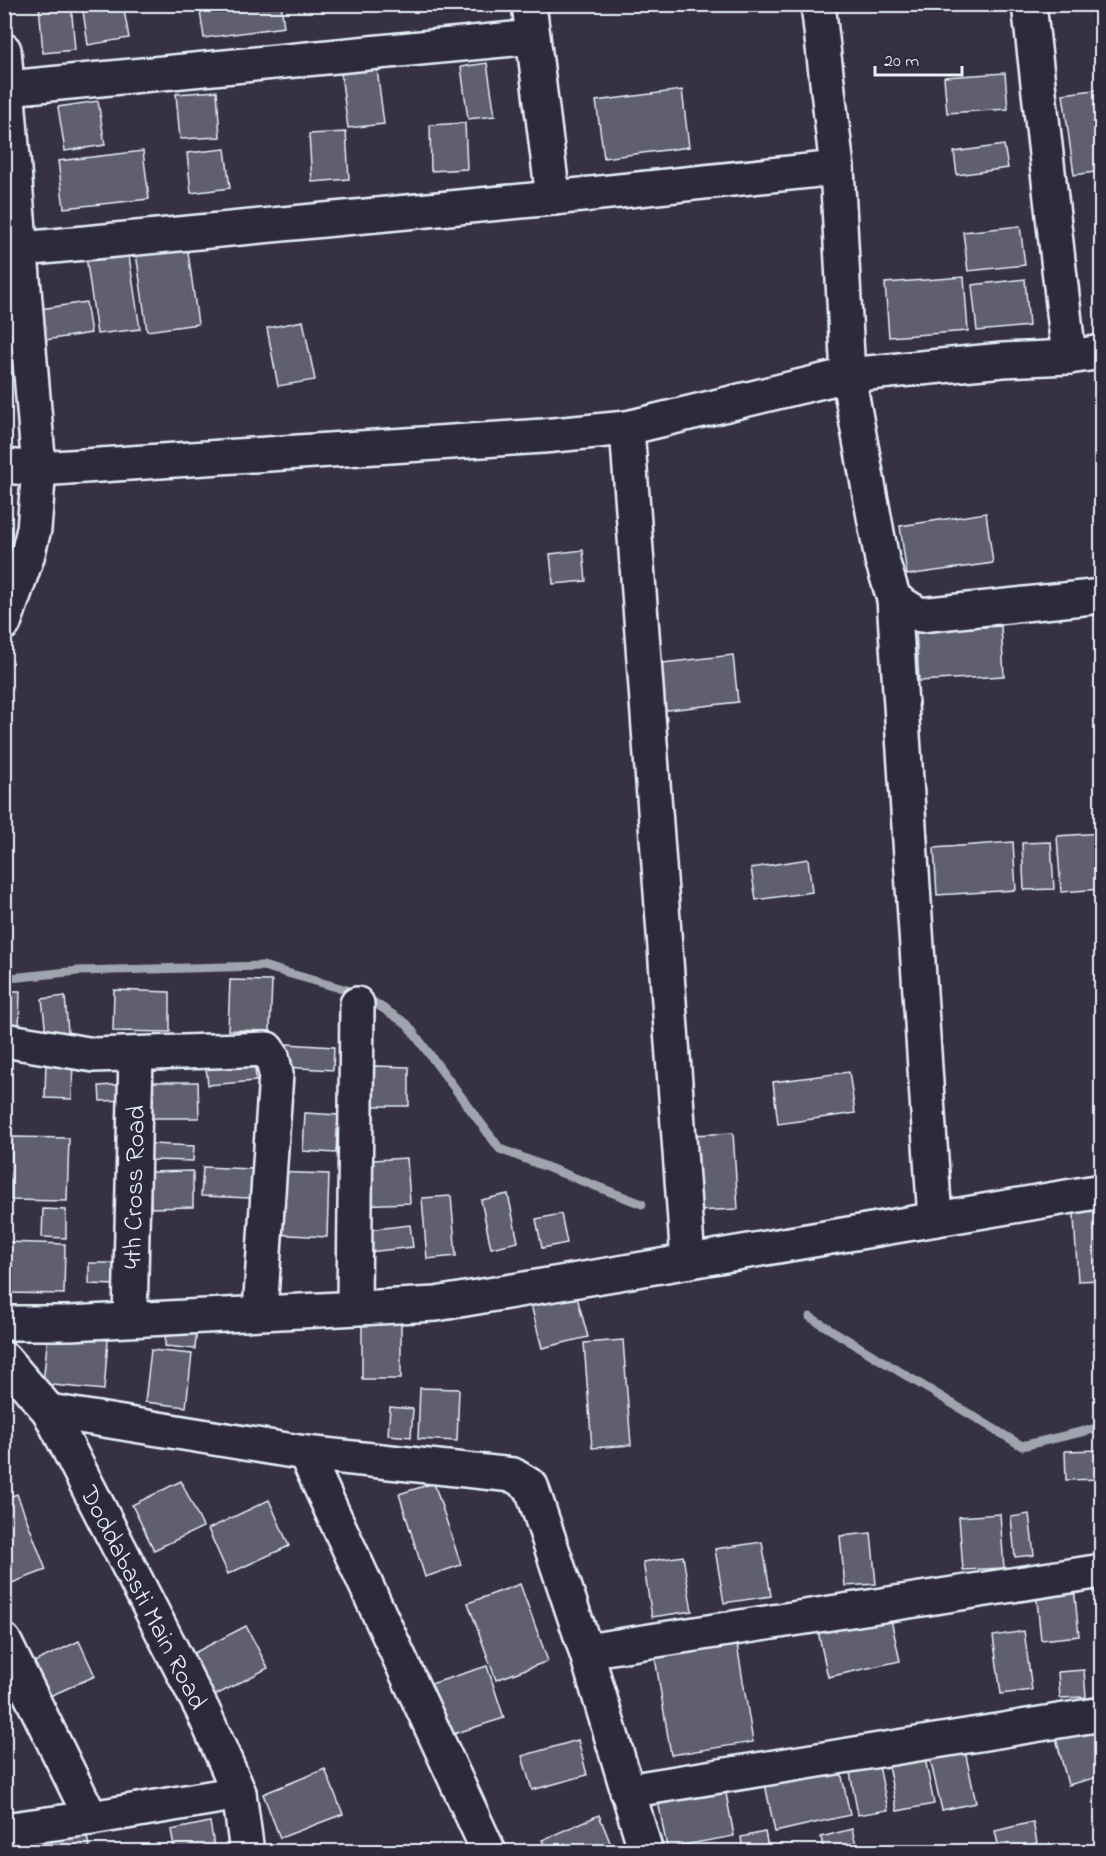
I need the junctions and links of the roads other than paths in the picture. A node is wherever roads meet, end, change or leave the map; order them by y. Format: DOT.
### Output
graph roads {
  1 [pos="529,4"];
  2 [pos="818,4"];
  3 [pos="1029,4"];
  4 [pos="533,38"];
  5 [pos="4,51"];
  6 [pos="9,88"];
  7 [pos="837,168"];
  8 [pos="552,198"];
  9 [pos="22,249"];
  10 [pos="1101,352"];
  11 [pos="1069,357"];
  12 [pos="848,375"];
  13 [pos="627,428"];
  14 [pos="4,466"];
  15 [pos="39,469"];
  16 [pos="11,585"];
  17 [pos="1101,596"];
  18 [pos="894,599"];
  19 [pos="4,623"];
  20 [pos="357,1004"];
  21 [pos="4,1040"];
  22 [pos="136,1055"];
  23 [pos="1101,1191"];
  24 [pos="935,1219"];
  25 [pos="688,1261"];
  26 [pos="354,1307"];
  27 [pos="260,1312"];
  28 [pos="130,1319"];
  29 [pos="4,1323"];
  30 [pos="4,1359"];
  31 [pos="49,1411"];
  32 [pos="305,1453"];
  33 [pos="1101,1572"];
  34 [pos="586,1651"];
  35 [pos="8,1657"];
  36 [pos="1101,1714"];
  37 [pos="627,1791"];
  38 [pos="239,1793"];
  39 [pos="91,1818"];
  40 [pos="4,1830"];
  41 [pos="247,1851"];
  42 [pos="489,1851"];
  43 [pos="646,1851"];
  1 -- 4 [label="street"];
  2 -- 7 [label="street"];
  3 -- 11 [label="street"];
  4 -- 6 [label="street"];
  4 -- 8 [label="street"];
  5 -- 6 [label="street"];
  6 -- 9 [label="street"];
  7 -- 8 [label="street"];
  7 -- 12 [label="street"];
  8 -- 9 [label="street"];
  9 -- 15 [label="street"];
  10 -- 11 [label="street"];
  11 -- 12 [label="street"];
  12 -- 13 [label="street"];
  12 -- 18 [label="street"];
  13 -- 15 [label="street"];
  13 -- 25 [label="street"];
  14 -- 15 [label="street"];
  15 -- 16 [label="street"];
  16 -- 19 [label="street"];
  17 -- 18 [label="street"];
  18 -- 24 [label="street"];
  20 -- 26 [label="street"];
  21 -- 22 [label="street"];
  22 -- 27 [label="street"];
  22 -- 28 [label="street, 4th Cross Road"];
  23 -- 24 [label="street"];
  24 -- 25 [label="street"];
  25 -- 26 [label="street"];
  26 -- 27 [label="street"];
  27 -- 28 [label="street"];
  28 -- 29 [label="street"];
  30 -- 31 [label="street, Doddabasti Main Road"];
  31 -- 32 [label="street"];
  31 -- 38 [label="street, Doddabasti Main Road"];
  32 -- 34 [label="street"];
  32 -- 42 [label="street"];
  33 -- 34 [label="street"];
  34 -- 37 [label="street"];
  35 -- 39 [label="street"];
  36 -- 37 [label="street"];
  37 -- 43 [label="street"];
  38 -- 39 [label="street"];
  38 -- 41 [label="street, Doddabasti Main Road"];
  39 -- 40 [label="street"];
}
